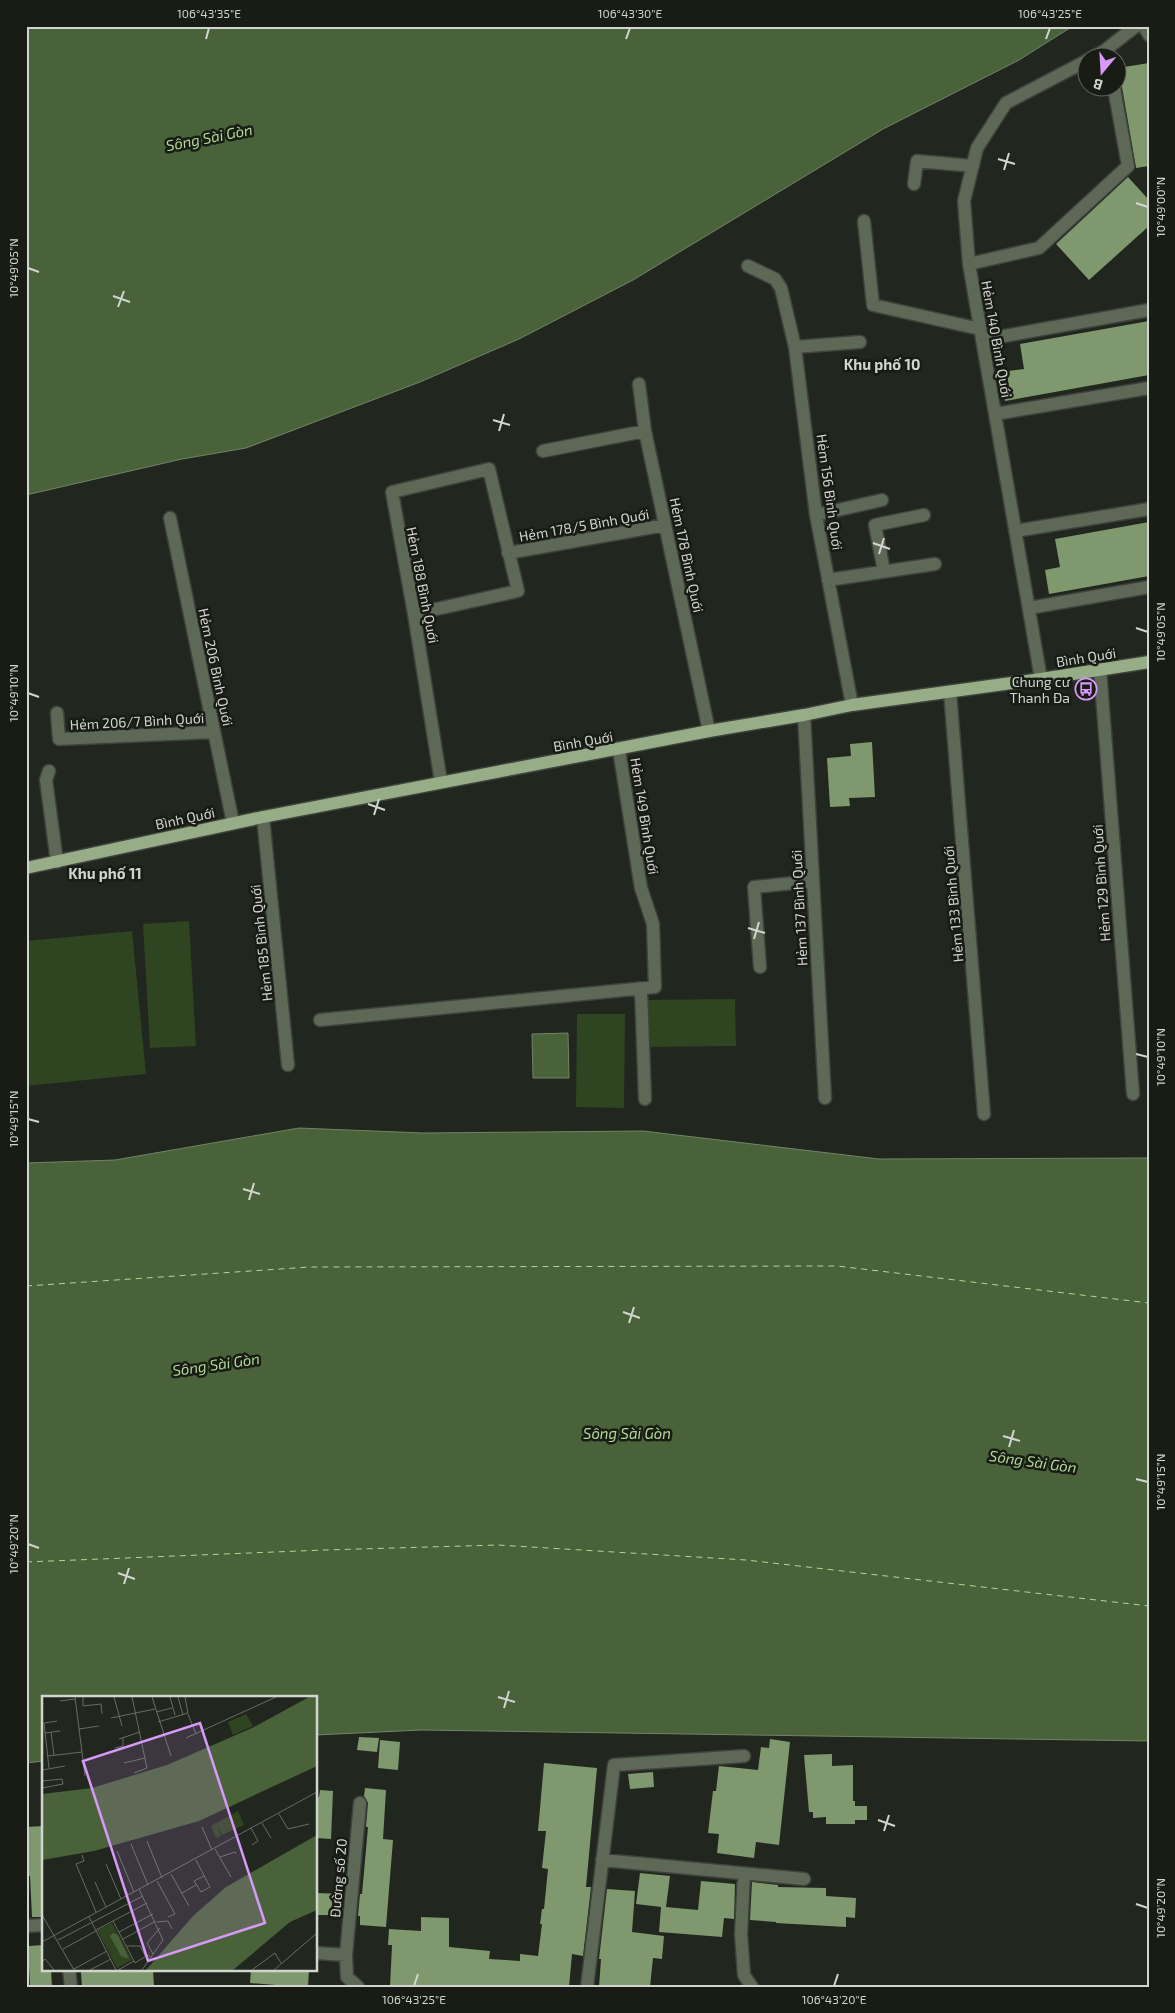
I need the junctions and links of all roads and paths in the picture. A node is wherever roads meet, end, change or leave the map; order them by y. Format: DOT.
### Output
graph roads {
  1 [pos="1136,26"];
  2 [pos="1144,26"];
  3 [pos="1149,35"];
  4 [pos="1112,48"];
  5 [pos="1078,65"];
  6 [pos="1116,98"];
  7 [pos="973,166"];
  8 [pos="914,184"];
  9 [pos="864,221"];
  10 [pos="969,264"];
  11 [pos="748,266"];
  12 [pos="1149,310"];
  13 [pos="981,335"];
  14 [pos="860,342"];
  15 [pos="795,347"];
  16 [pos="639,384"];
  17 [pos="1149,388"];
  18 [pos="995,414"];
  19 [pos="645,432"];
  20 [pos="544,451"];
  21 [pos="882,500"];
  22 [pos="1149,509"];
  23 [pos="816,515"];
  24 [pos="924,515"];
  25 [pos="170,518"];
  26 [pos="665,525"];
  27 [pos="1015,531"];
  28 [pos="508,553"];
  29 [pos="935,564"];
  30 [pos="884,571"];
  31 [pos="828,580"];
  32 [pos="1149,588"];
  33 [pos="1028,608"];
  34 [pos="414,614"];
  35 [pos="1149,662"];
  36 [pos="1100,669"];
  37 [pos="1041,679"];
  38 [pos="950,692"];
  39 [pos="852,705"];
  40 [pos="57,713"];
  41 [pos="804,716"];
  42 [pos="709,731"];
  43 [pos="214,732"];
  44 [pos="619,750"];
  45 [pos="49,772"];
  46 [pos="442,782"];
  47 [pos="263,817"];
  48 [pos="233,824"];
  49 [pos="57,862"];
  50 [pos="26,868"];
  51 [pos="813,881"];
  52 [pos="760,967"];
  53 [pos="641,989"];
  54 [pos="320,1020"];
  55 [pos="288,1065"];
  56 [pos="1133,1094"];
  57 [pos="825,1098"];
  58 [pos="645,1099"];
  59 [pos="984,1114"];
  60 [pos="744,1756"];
  61 [pos="360,1803"];
  62 [pos="602,1860"];
  63 [pos="744,1874"];
  64 [pos="804,1878"];
  65 [pos="42,1925"];
  66 [pos="26,1926"];
  67 [pos="318,1952"];
  68 [pos="346,1955"];
  69 [pos="69,1970"];
  70 [pos="70,1987"];
  71 [pos="358,1987"];
  72 [pos="587,1987"];
  73 [pos="752,1987"];
  1 -- 4 [label="street"];
  2 -- 3 [label="street"];
  5 -- 7 [label="street, Hẻm 140 Bình Quới"];
  6 -- 10 [label="street"];
  7 -- 8 [label="street"];
  7 -- 10 [label="street, Hẻm 140 Bình Quới"];
  9 -- 13 [label="street"];
  10 -- 13 [label="street, Hẻm 140 Bình Quới"];
  11 -- 15 [label="street, Hẻm 156 Bình Quới"];
  12 -- 13 [label="street"];
  13 -- 18 [label="street, Hẻm 140 Bình Quới"];
  14 -- 15 [label="street"];
  15 -- 23 [label="street, Hẻm 156 Bình Quới"];
  16 -- 19 [label="street, Hẻm 178 Bình Quới"];
  17 -- 18 [label="street"];
  18 -- 27 [label="street, Hẻm 140 Bình Quới"];
  19 -- 20 [label="street"];
  19 -- 26 [label="street, Hẻm 178 Bình Quới"];
  21 -- 23 [label="street"];
  22 -- 27 [label="street"];
  23 -- 31 [label="street, Hẻm 156 Bình Quới"];
  24 -- 30 [label="street"];
  25 -- 43 [label="street, Hẻm 206 Bình Quới"];
  26 -- 28 [label="street, Hẻm 178/5 Bình Quới"];
  26 -- 42 [label="street, Hẻm 178 Bình Quới"];
  27 -- 33 [label="street, Hẻm 140 Bình Quới"];
  28 -- 34 [label="street"];
  28 -- 34 [label="street, Hẻm 188 Bình Quới"];
  29 -- 30 [label="street"];
  30 -- 31 [label="street"];
  31 -- 39 [label="street, Hẻm 156 Bình Quới"];
  32 -- 33 [label="street"];
  33 -- 37 [label="street, Hẻm 140 Bình Quới"];
  34 -- 46 [label="street, Hẻm 188 Bình Quới"];
  35 -- 36 [label="main road, Bình Quới"];
  36 -- 37 [label="main road, Bình Quới"];
  36 -- 56 [label="street, Hẻm 129 Bình Quới"];
  37 -- 38 [label="main road, Bình Quới"];
  38 -- 39 [label="main road, Bình Quới"];
  38 -- 59 [label="street, Hẻm 133 Bình Quới"];
  39 -- 41 [label="main road, Bình Quới"];
  40 -- 43 [label="street, Hẻm 206/7 Bình Quới"];
  41 -- 42 [label="main road, Bình Quới"];
  41 -- 51 [label="street, Hẻm 137 Bình Quới"];
  42 -- 44 [label="main road, Bình Quới"];
  43 -- 48 [label="street, Hẻm 206 Bình Quới"];
  44 -- 46 [label="main road, Bình Quới"];
  44 -- 53 [label="street, Hẻm 149 Bình Quới"];
  45 -- 49 [label="street"];
  46 -- 47 [label="main road, Bình Quới"];
  47 -- 48 [label="main road, Bình Quới"];
  47 -- 55 [label="street, Hẻm 185 Bình Quới"];
  48 -- 49 [label="main road, Bình Quới"];
  49 -- 50 [label="main road, Bình Quới"];
  51 -- 52 [label="street"];
  51 -- 57 [label="street, Hẻm 137 Bình Quới"];
  53 -- 54 [label="street"];
  53 -- 58 [label="street"];
  60 -- 62 [label="street"];
  61 -- 68 [label="street, Đường số 20"];
  62 -- 63 [label="street"];
  62 -- 72 [label="street"];
  63 -- 64 [label="street"];
  63 -- 73 [label="street"];
  65 -- 66 [label="street"];
  67 -- 68 [label="street"];
  68 -- 71 [label="street, Đường số 20"];
  69 -- 70 [label="street"];
}
